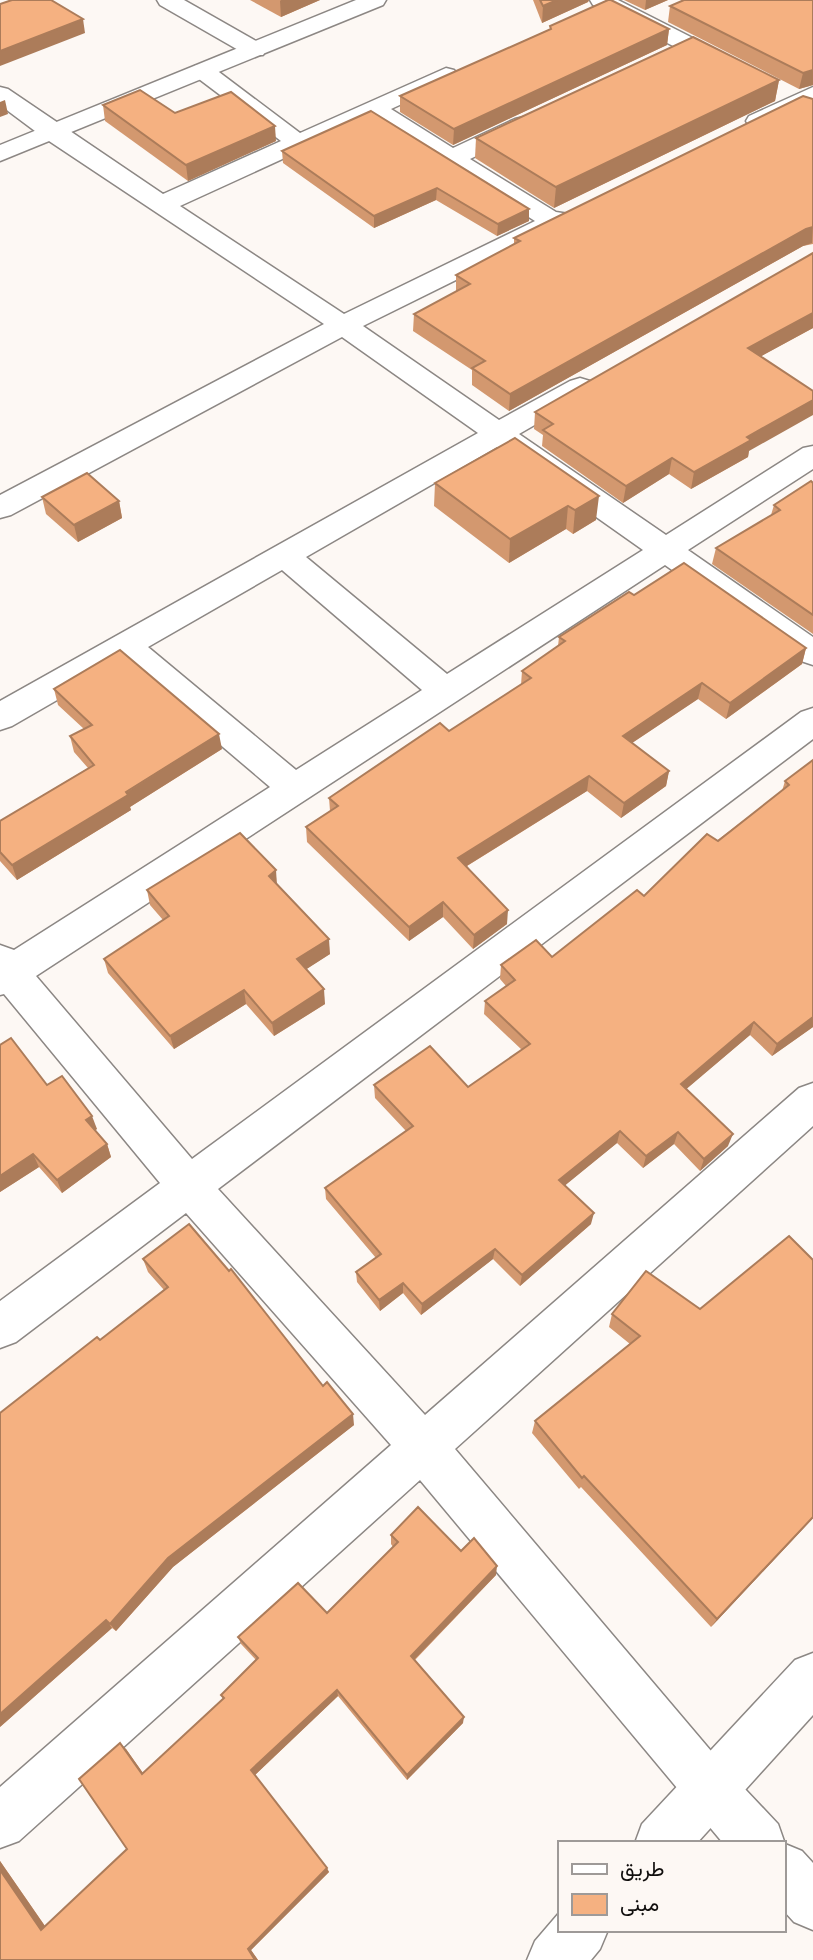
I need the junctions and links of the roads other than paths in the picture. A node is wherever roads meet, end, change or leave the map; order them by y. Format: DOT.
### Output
graph roads {
  1 [pos="167,0"];
  2 [pos="375,0"];
  3 [pos="597,6"];
  4 [pos="668,11"];
  5 [pos="643,22"];
  6 [pos="690,46"];
  7 [pos="255,50"];
  8 [pos="665,58"];
  9 [pos="472,64"];
  10 [pos="203,71"];
  11 [pos="751,77"];
  12 [pos="775,89"];
  13 [pos="0,94"];
  14 [pos="808,101"];
  15 [pos="373,108"];
  16 [pos="539,117"];
  17 [pos="51,132"];
  18 [pos="737,132"];
  19 [pos="297,142"];
  20 [pos="0,154"];
  21 [pos="451,158"];
  22 [pos="161,205"];
  23 [pos="577,210"];
  24 [pos="553,222"];
  25 [pos="343,325"];
  26 [pos="607,372"];
  27 [pos="498,434"];
  28 [pos="813,455"];
  29 [pos="0,508"];
  30 [pos="665,550"];
  31 [pos="284,555"];
  32 [pos="125,646"];
  33 [pos="813,653"];
  34 [pos="445,691"];
  35 [pos="0,717"];
  36 [pos="813,722"];
  37 [pos="295,789"];
  38 [pos="4,971"];
  39 [pos="813,1101"];
  40 [pos="190,1188"];
  41 [pos="0,1327"];
  42 [pos="424,1448"];
  43 [pos="813,1678"];
  44 [pos="710,1789"];
  45 [pos="0,1822"];
  46 [pos="663,1841"];
  47 [pos="757,1841"];
  48 [pos="785,1872"];
  49 [pos="813,1903"];
  50 [pos="580,1932"];
  51 [pos="554,1960"];
  1 -- 7 [label="street"];
  2 -- 7 [label="street"];
  3 -- 5 [label="street"];
  4 -- 5 [label="street"];
  5 -- 6 [label="street"];
  6 -- 8 [label="street"];
  6 -- 11 [label="street"];
  7 -- 10 [label="street"];
  9 -- 15 [label="street"];
  10 -- 17 [label="street"];
  10 -- 19 [label="street"];
  12 -- 14 [label="street"];
  13 -- 17 [label="street"];
  14 -- 18 [label="street"];
  15 -- 19 [label="street"];
  15 -- 21 [label="street"];
  16 -- 21 [label="street"];
  17 -- 20 [label="street"];
  17 -- 22 [label="street"];
  19 -- 22 [label="street"];
  21 -- 24 [label="street"];
  22 -- 25 [label="street"];
  23 -- 24 [label="street"];
  24 -- 25 [label="street"];
  25 -- 27 [label="street"];
  25 -- 29 [label="street"];
  26 -- 27 [label="street"];
  27 -- 30 [label="street"];
  27 -- 31 [label="street"];
  28 -- 30 [label="street"];
  30 -- 33 [label="street"];
  30 -- 34 [label="street"];
  31 -- 32 [label="street"];
  31 -- 34 [label="street"];
  32 -- 35 [label="street"];
  32 -- 37 [label="street"];
  34 -- 37 [label="street"];
  36 -- 40 [label="street"];
  37 -- 38 [label="street"];
  38 -- 40 [label="street"];
  39 -- 42 [label="street"];
  40 -- 41 [label="street"];
  40 -- 42 [label="street"];
  42 -- 44 [label="street"];
  42 -- 45 [label="street"];
  43 -- 44 [label="street"];
  44 -- 46 [label="street"];
  44 -- 47 [label="street"];
  48 -- 49 [label="street"];
  50 -- 51 [label="street"];
}
